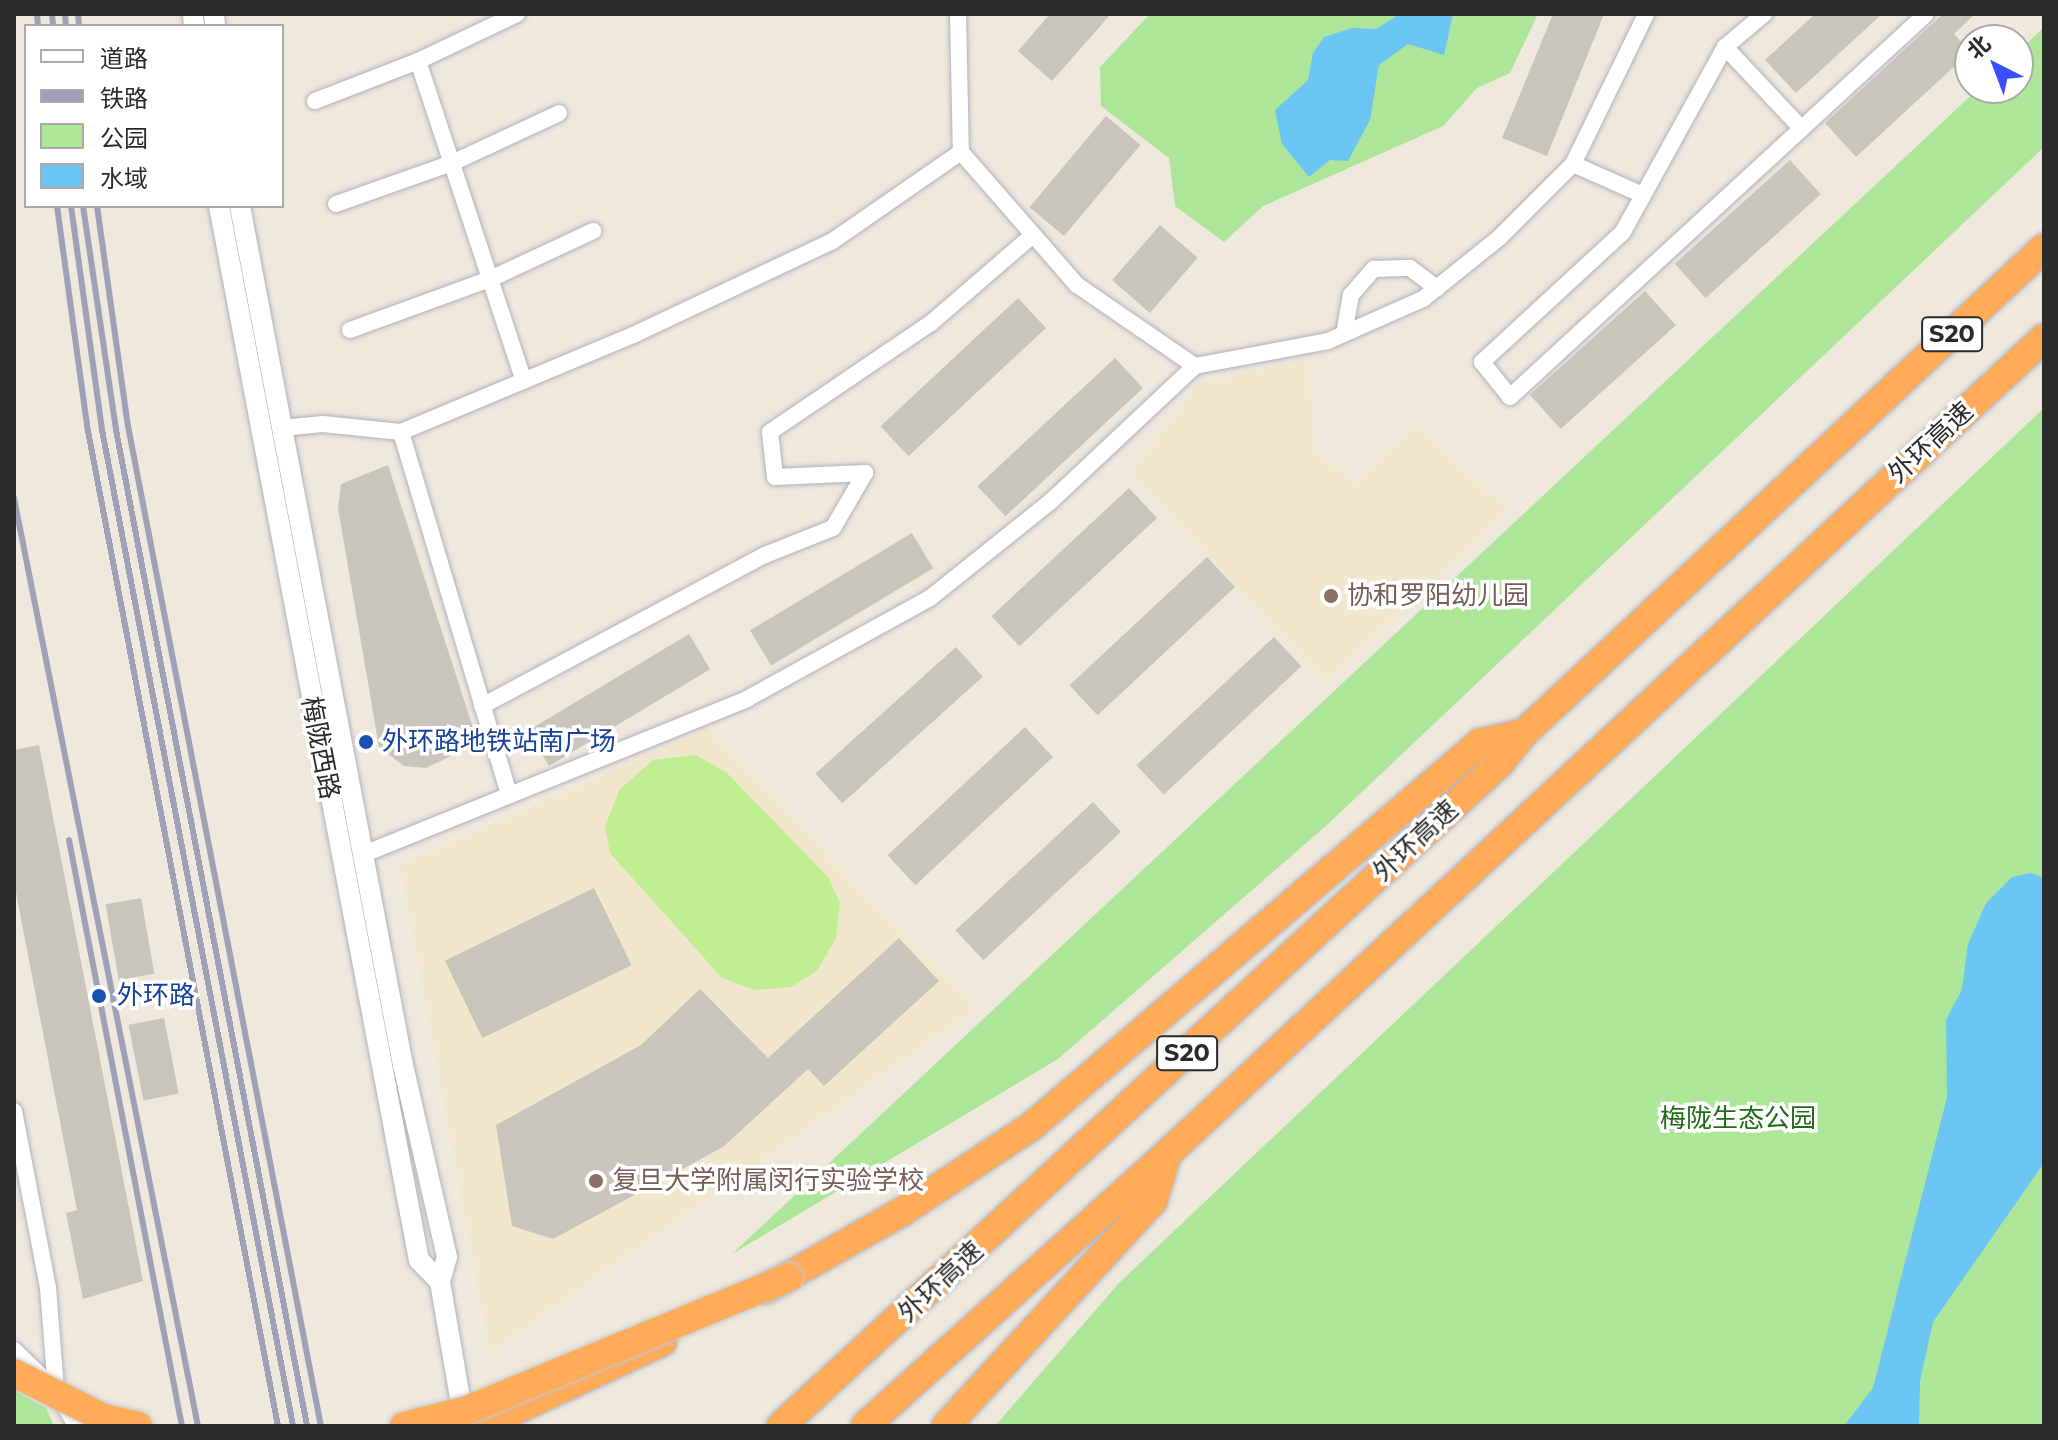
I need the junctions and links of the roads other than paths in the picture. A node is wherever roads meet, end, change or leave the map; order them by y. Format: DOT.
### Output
graph roads {
  1 [pos="517,14"];
  2 [pos="958,14"];
  3 [pos="1646,14"];
  4 [pos="1764,14"];
  5 [pos="1926,14"];
  6 [pos="1725,47"];
  7 [pos="418,61"];
  8 [pos="315,101"];
  9 [pos="559,113"];
  10 [pos="1802,129"];
  11 [pos="961,152"];
  12 [pos="452,163"];
  13 [pos="1573,164"];
  14 [pos="1643,195"];
  15 [pos="336,204"];
  16 [pos="219,208"];
  17 [pos="240,208"];
  18 [pos="593,231"];
  19 [pos="1033,235"];
  20 [pos="2044,248"];
  21 [pos="490,279"];
  22 [pos="1437,288"];
  23 [pos="350,330"];
  24 [pos="1344,334"];
  25 [pos="2044,338"];
  26 [pos="1195,366"];
  27 [pos="524,381"];
  28 [pos="282,428"];
  29 [pos="401,432"];
  30 [pos="482,706"];
  31 [pos="1524,733"];
  32 [pos="509,795"];
  33 [pos="364,854"];
  34 [pos="14,1111"];
  35 [pos="1167,1154"];
  36 [pos="789,1277"];
  37 [pos="440,1282"];
  38 [pos="14,1350"];
  39 [pos="14,1373"];
  40 [pos="56,1390"];
  41 [pos="873,1419"];
  42 [pos="76,1426"];
  43 [pos="138,1426"];
  44 [pos="404,1426"];
  45 [pos="465,1426"];
  46 [pos="481,1426"];
  47 [pos="781,1426"];
  48 [pos="946,1426"];
  1 -- 7 [label="street"];
  2 -- 11 [label="street"];
  3 -- 13 [label="street"];
  4 -- 6 [label="street"];
  5 -- 10 [label="street"];
  6 -- 10 [label="street"];
  6 -- 14 [label="street"];
  7 -- 8 [label="street"];
  7 -- 12 [label="street"];
  9 -- 12 [label="street"];
  10 -- 14 [label="street"];
  11 -- 19 [label="street"];
  11 -- 27 [label="street"];
  12 -- 15 [label="street"];
  12 -- 21 [label="street"];
  13 -- 14 [label="street"];
  13 -- 22 [label="street"];
  16 -- 37 [label="street, 梅陇西路"];
  17 -- 28 [label="street, 梅陇西路"];
  18 -- 21 [label="street"];
  19 -- 26 [label="street"];
  19 -- 30 [label="street"];
  20 -- 31 [label="highway, 外环高速 / S20"];
  21 -- 23 [label="street"];
  21 -- 27 [label="street"];
  22 -- 24 [label="street"];
  22 -- 24 [label="street"];
  24 -- 26 [label="street"];
  25 -- 35 [label="highway, 外环高速 / S20"];
  26 -- 32 [label="street"];
  27 -- 29 [label="street"];
  28 -- 29 [label="street"];
  28 -- 33 [label="street, 梅陇西路"];
  29 -- 30 [label="street"];
  30 -- 32 [label="street"];
  31 -- 36 [label="highway"];
  31 -- 47 [label="highway, 外环高速 / S20"];
  32 -- 33 [label="street"];
  33 -- 37 [label="street, 梅陇西路"];
  34 -- 40 [label="street"];
  35 -- 41 [label="highway, 外环高速 / S20"];
  35 -- 48 [label="highway"];
  36 -- 44 [label="highway, bridge"];
  36 -- 46 [label="highway, bridge"];
  37 -- 45 [label="street, 梅陇西路"];
  38 -- 40 [label="street"];
  39 -- 43 [label="highway, bridge"];
  40 -- 42 [label="street"];
}
